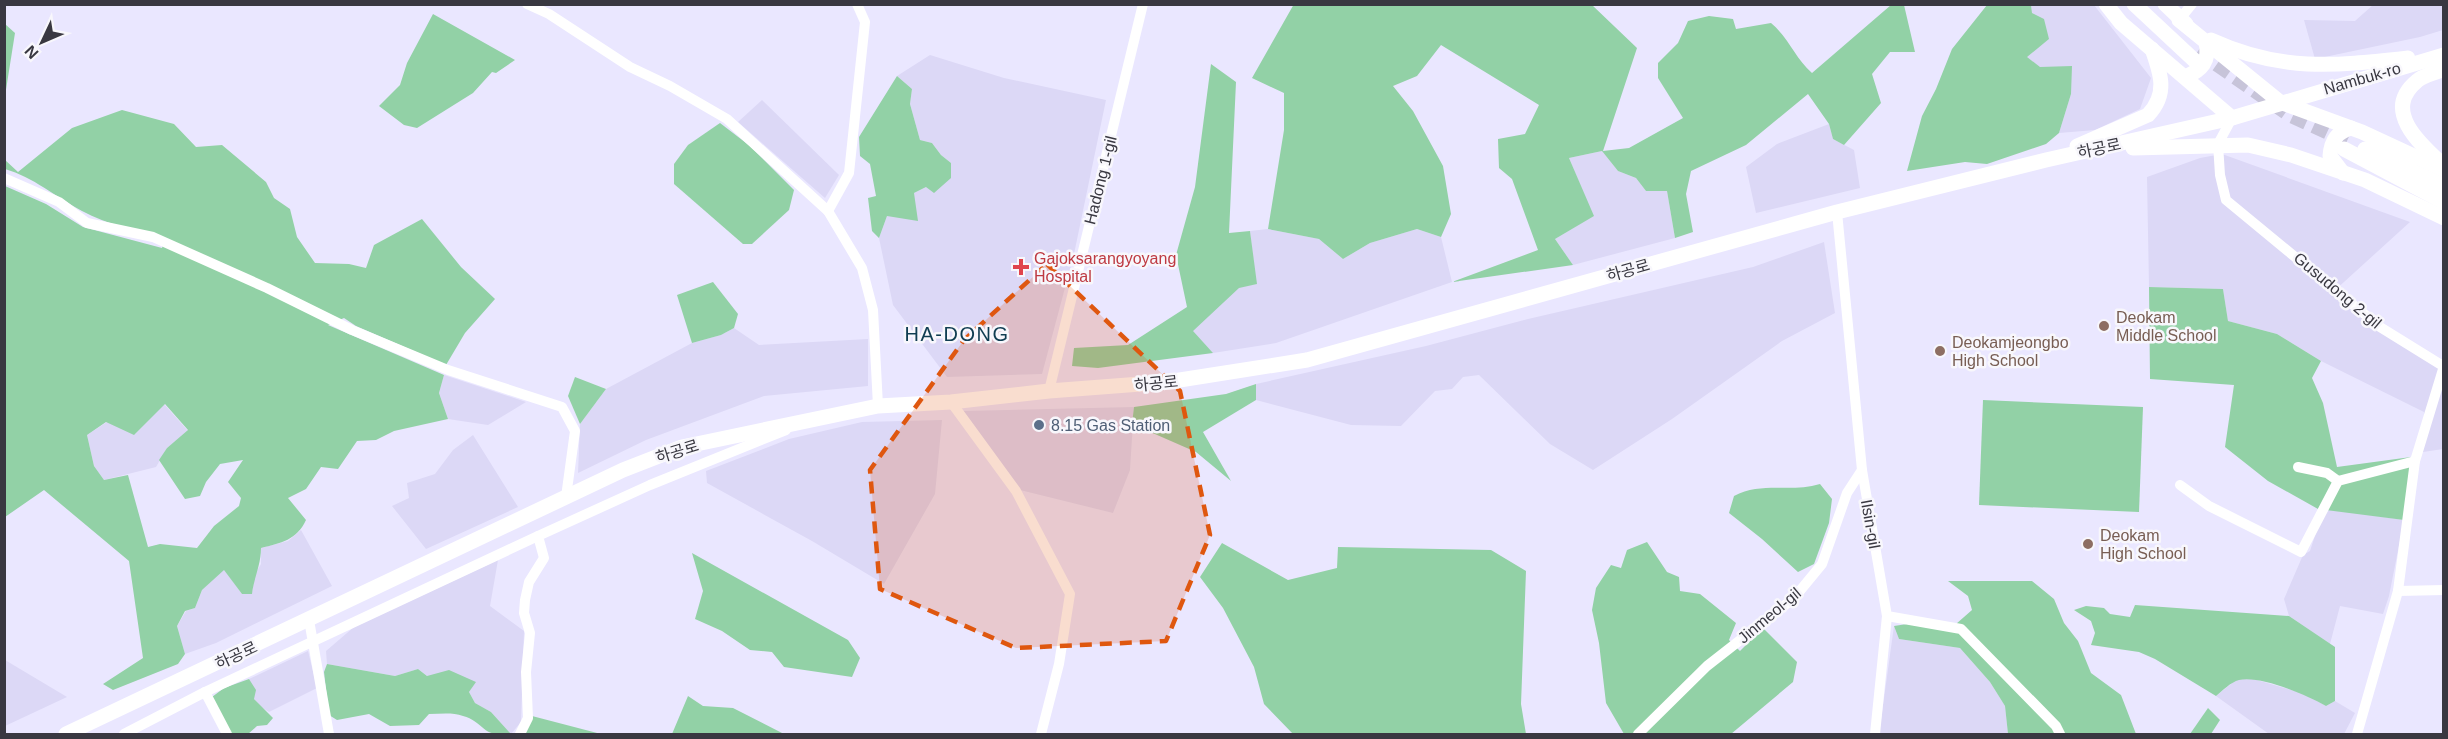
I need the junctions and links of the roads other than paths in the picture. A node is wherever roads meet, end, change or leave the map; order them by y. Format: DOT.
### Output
graph roads {
  1 [pos="527,4"];
  2 [pos="857,4"];
  3 [pos="1143,4"];
  4 [pos="2106,4"];
  5 [pos="2134,4"];
  6 [pos="2146,4"];
  7 [pos="2165,4"];
  8 [pos="2192,4"];
  9 [pos="2179,20"];
  10 [pos="2152,49"];
  11 [pos="2199,51"];
  12 [pos="2444,54"];
  13 [pos="2444,69"];
  14 [pos="2185,77"];
  15 [pos="2280,102"];
  16 [pos="2232,118"];
  17 [pos="2348,139"];
  18 [pos="2218,144"];
  19 [pos="2097,149"];
  20 [pos="2046,159"];
  21 [pos="2444,167"];
  22 [pos="2343,173"];
  23 [pos="4,178"];
  24 [pos="2444,186"];
  25 [pos="2444,202"];
  26 [pos="828,211"];
  27 [pos="1837,212"];
  28 [pos="2444,218"];
  29 [pos="1049,391"];
  30 [pos="951,402"];
  31 [pos="878,406"];
  32 [pos="803,422"];
  33 [pos="2415,461"];
  34 [pos="2298,467"];
  35 [pos="1862,470"];
  36 [pos="2338,481"];
  37 [pos="2180,485"];
  38 [pos="566,497"];
  39 [pos="538,536"];
  40 [pos="2444,590"];
  41 [pos="2398,591"];
  42 [pos="1887,616"];
  43 [pos="309,620"];
  44 [pos="312,644"];
  45 [pos="205,692"];
  46 [pos="66,735"];
  47 [pos="124,735"];
  48 [pos="227,735"];
  49 [pos="329,735"];
  50 [pos="519,735"];
  51 [pos="1041,735"];
  52 [pos="1638,735"];
  53 [pos="1875,735"];
  54 [pos="2060,735"];
  55 [pos="2358,735"];
  1 -- 26 [label="street"];
  2 -- 26 [label="street"];
  3 -- 29 [label="street, Hadong 1-gil"];
  4 -- 10 [label="main road"];
  5 -- 11 [label="main road"];
  6 -- 11 [label="main road"];
  7 -- 9 [label="main road"];
  8 -- 9 [label="street"];
  9 -- 11 [label="main road"];
  9 -- 12 [label="main road"];
  10 -- 14 [label="main road"];
  10 -- 20 [label="main road"];
  11 -- 14 [label="main road"];
  11 -- 15 [label="main road"];
  12 -- 15 [label="main road, Nambuk-ro"];
  13 -- 21 [label="main road"];
  14 -- 16 [label="main road"];
  15 -- 16 [label="main road, 하공로"];
  15 -- 17 [label="main road"];
  16 -- 18 [label="street"];
  16 -- 19 [label="main road, 하공로"];
  17 -- 21 [label="main road"];
  17 -- 22 [label="main road"];
  17 -- 24 [label="main road"];
  17 -- 25 [label="main road"];
  18 -- 19 [label="main road"];
  18 -- 22 [label="main road"];
  18 -- 33 [label="street, Gusudong 2-gil"];
  19 -- 20 [label="main road, 하공로"];
  20 -- 27 [label="main road, 하공로"];
  22 -- 28 [label="main road"];
  23 -- 38 [label="street"];
  26 -- 31 [label="street"];
  27 -- 29 [label="main road, 하공로"];
  27 -- 35 [label="street, Ilsin-gil"];
  29 -- 30 [label="main road, 하공로"];
  30 -- 31 [label="main road, 하공로"];
  30 -- 51 [label="street"];
  31 -- 32 [label="main road, 하공로"];
  32 -- 38 [label="main road, 하공로"];
  32 -- 39 [label="street"];
  33 -- 36 [label="street"];
  33 -- 41 [label="street, Gusudong 2-gil"];
  34 -- 36 [label="street"];
  35 -- 42 [label="street, Ilsin-gil"];
  35 -- 52 [label="street, Jinmeol-gil"];
  36 -- 37 [label="street"];
  38 -- 43 [label="main road, 하공로"];
  39 -- 44 [label="street"];
  39 -- 50 [label="street"];
  40 -- 41 [label="street"];
  41 -- 55 [label="street, Gusudong 2-gil"];
  42 -- 53 [label="street, Ilsin-gil"];
  42 -- 54 [label="street"];
  43 -- 44 [label="street"];
  43 -- 46 [label="main road, 하공로"];
  44 -- 45 [label="street"];
  44 -- 49 [label="street"];
  45 -- 47 [label="street"];
  45 -- 48 [label="street"];
}
